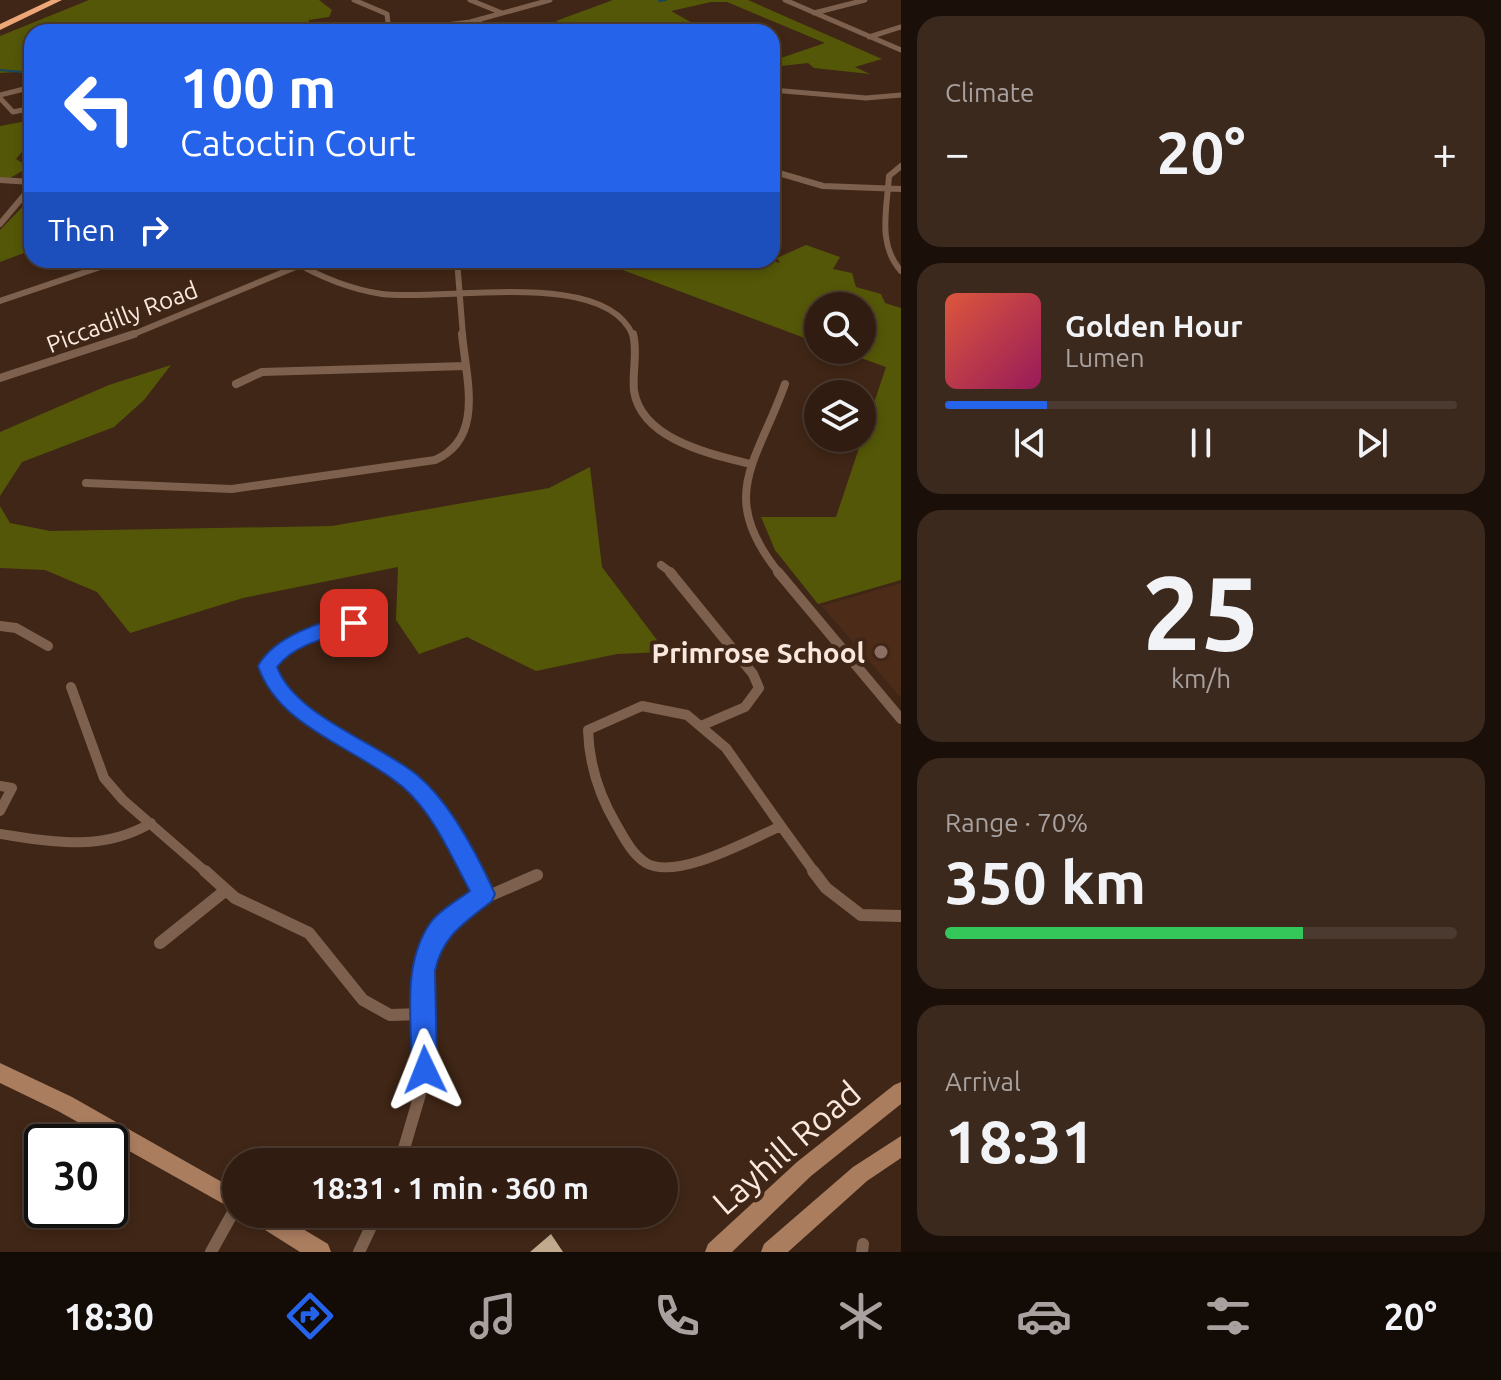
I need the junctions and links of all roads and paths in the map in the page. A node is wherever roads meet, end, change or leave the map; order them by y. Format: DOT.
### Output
graph roads {
  1 [pos="38,0"];
  2 [pos="58,0"];
  3 [pos="354,0"];
  4 [pos="470,0"];
  5 [pos="550,0"];
  6 [pos="785,0"];
  7 [pos="865,0"];
  8 [pos="502,13"];
  9 [pos="813,13"];
  10 [pos="0,18"];
  11 [pos="475,21"];
  12 [pos="389,24"];
  13 [pos="452,24"];
  14 [pos="481,24"];
  15 [pos="0,27"];
  16 [pos="901,27"];
  17 [pos="869,37"];
  18 [pos="901,50"];
  19 [pos="24,89"];
  20 [pos="780,90"];
  21 [pos="901,95"];
  22 [pos="0,97"];
  23 [pos="24,110"];
  24 [pos="901,166"];
  25 [pos="780,173"];
  26 [pos="0,180"];
  27 [pos="24,183"];
  28 [pos="889,188"];
  29 [pos="901,189"];
  30 [pos="24,194"];
  31 [pos="0,224"];
  32 [pos="97,268"];
  33 [pos="284,268"];
  34 [pos="304,268"];
  35 [pos="457,268"];
  36 [pos="901,271"];
  37 [pos="459,294"];
  38 [pos="0,301"];
  39 [pos="465,366"];
  40 [pos="0,378"];
  41 [pos="236,384"];
  42 [pos="785,384"];
  43 [pos="750,464"];
  44 [pos="86,483"];
  45 [pos="661,565"];
  46 [pos="0,626"];
  47 [pos="380,626"];
  48 [pos="48,646"];
  49 [pos="71,687"];
  50 [pos="901,719"];
  51 [pos="703,725"];
  52 [pos="0,786"];
  53 [pos="0,811"];
  54 [pos="151,823"];
  55 [pos="781,826"];
  56 [pos="0,834"];
  57 [pos="537,875"];
  58 [pos="226,890"];
  59 [pos="484,894"];
  60 [pos="901,916"];
  61 [pos="160,943"];
  62 [pos="423,1014"];
  63 [pos="0,1073"];
  64 [pos="901,1092"];
  65 [pos="901,1146"];
  66 [pos="404,1148"];
  67 [pos="222,1193"];
  68 [pos="224,1228"];
  69 [pos="281,1228"];
  70 [pos="370,1228"];
  71 [pos="211,1252"];
  72 [pos="320,1252"];
  73 [pos="359,1252"];
  74 [pos="716,1252"];
  75 [pos="772,1252"];
  1 -- 10 [label="highway"];
  2 -- 15 [label="highway"];
  3 -- 12 [label="street"];
  4 -- 8 [label="street"];
  5 -- 8 [label="street"];
  6 -- 9 [label="street"];
  7 -- 9 [label="street"];
  8 -- 11 [label="street"];
  9 -- 17 [label="street"];
  11 -- 13 [label="street"];
  11 -- 14 [label="street"];
  16 -- 17 [label="street"];
  17 -- 18 [label="street"];
  19 -- 22 [label="street"];
  20 -- 21 [label="street"];
  22 -- 23 [label="street"];
  24 -- 28 [label="street"];
  25 -- 28 [label="street"];
  26 -- 27 [label="street"];
  28 -- 29 [label="street"];
  28 -- 36 [label="street"];
  30 -- 31 [label="street"];
  32 -- 38 [label="street"];
  33 -- 40 [label="street, Piccadilly Road"];
  34 -- 37 [label="street"];
  35 -- 37 [label="street"];
  37 -- 39 [label="street"];
  37 -- 43 [label="street"];
  39 -- 41 [label="street"];
  39 -- 44 [label="street"];
  42 -- 43 [label="street"];
  43 -- 50 [label="street"];
  45 -- 51 [label="street"];
  46 -- 48 [label="street"];
  47 -- 59 [label="street"];
  49 -- 54 [label="street"];
  51 -- 55 [label="street"];
  51 -- 55 [label="street"];
  52 -- 53 [label="street"];
  54 -- 56 [label="street"];
  54 -- 58 [label="street"];
  55 -- 60 [label="street"];
  57 -- 59 [label="street"];
  58 -- 61 [label="street"];
  58 -- 62 [label="street"];
  59 -- 62 [label="street"];
  62 -- 66 [label="street"];
  63 -- 67 [label="main road"];
  64 -- 74 [label="main road, Layhill Road"];
  65 -- 75 [label="main road"];
  68 -- 71 [label="street"];
  69 -- 72 [label="main road"];
  70 -- 73 [label="street"];
}
